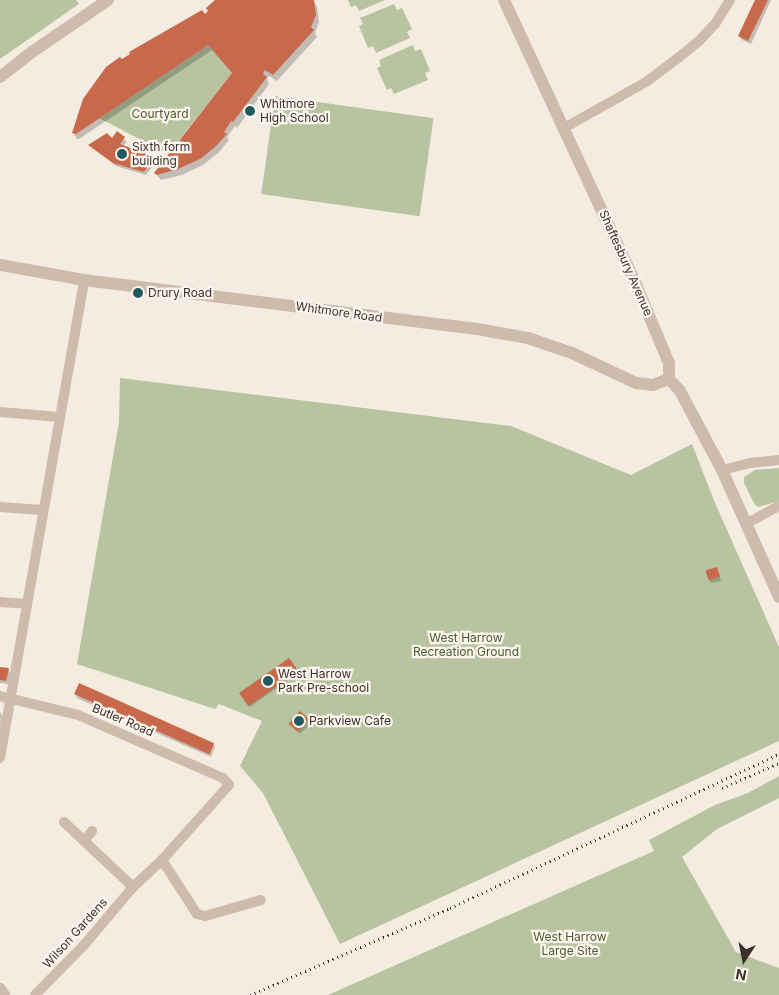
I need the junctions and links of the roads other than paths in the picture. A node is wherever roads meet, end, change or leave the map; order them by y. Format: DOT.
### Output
graph roads {
  1 [pos="108,0"];
  2 [pos="504,0"];
  3 [pos="730,0"];
  4 [pos="0,77"];
  5 [pos="564,128"];
  6 [pos="0,265"];
  7 [pos="84,280"];
  8 [pos="669,379"];
  9 [pos="0,412"];
  10 [pos="59,417"];
  11 [pos="779,460"];
  12 [pos="722,470"];
  13 [pos="779,506"];
  14 [pos="0,507"];
  15 [pos="43,510"];
  16 [pos="746,524"];
  17 [pos="779,597"];
  18 [pos="0,602"];
  19 [pos="27,604"];
  20 [pos="0,696"];
  21 [pos="12,697"];
  22 [pos="0,758"];
  23 [pos="229,785"];
  24 [pos="64,822"];
  25 [pos="92,831"];
  26 [pos="84,841"];
  27 [pos="162,860"];
  28 [pos="134,887"];
  29 [pos="261,900"];
  30 [pos="0,989"];
  31 [pos="4,995"];
  32 [pos="35,995"];
  1 -- 4 [label="street"];
  2 -- 5 [label="street, Shaftesbury Avenue"];
  3 -- 5 [label="street"];
  5 -- 8 [label="street, Shaftesbury Avenue"];
  6 -- 7 [label="street, Whitmore Road"];
  7 -- 8 [label="street, Whitmore Road"];
  7 -- 10 [label="street"];
  8 -- 12 [label="street, Shaftesbury Avenue"];
  9 -- 10 [label="street"];
  10 -- 15 [label="street"];
  11 -- 12 [label="street"];
  12 -- 16 [label="street, Shaftesbury Avenue"];
  13 -- 16 [label="street"];
  14 -- 15 [label="street"];
  15 -- 19 [label="street"];
  16 -- 17 [label="street, Shaftesbury Avenue"];
  18 -- 19 [label="street"];
  19 -- 21 [label="street"];
  20 -- 21 [label="street, Butler Road"];
  21 -- 22 [label="street"];
  21 -- 23 [label="street, Butler Road"];
  23 -- 27 [label="street, Wilson Gardens"];
  24 -- 26 [label="street"];
  25 -- 26 [label="street"];
  26 -- 28 [label="street"];
  27 -- 28 [label="street, Wilson Gardens"];
  27 -- 29 [label="street"];
  28 -- 32 [label="street, Wilson Gardens"];
  30 -- 31 [label="street"];
}
